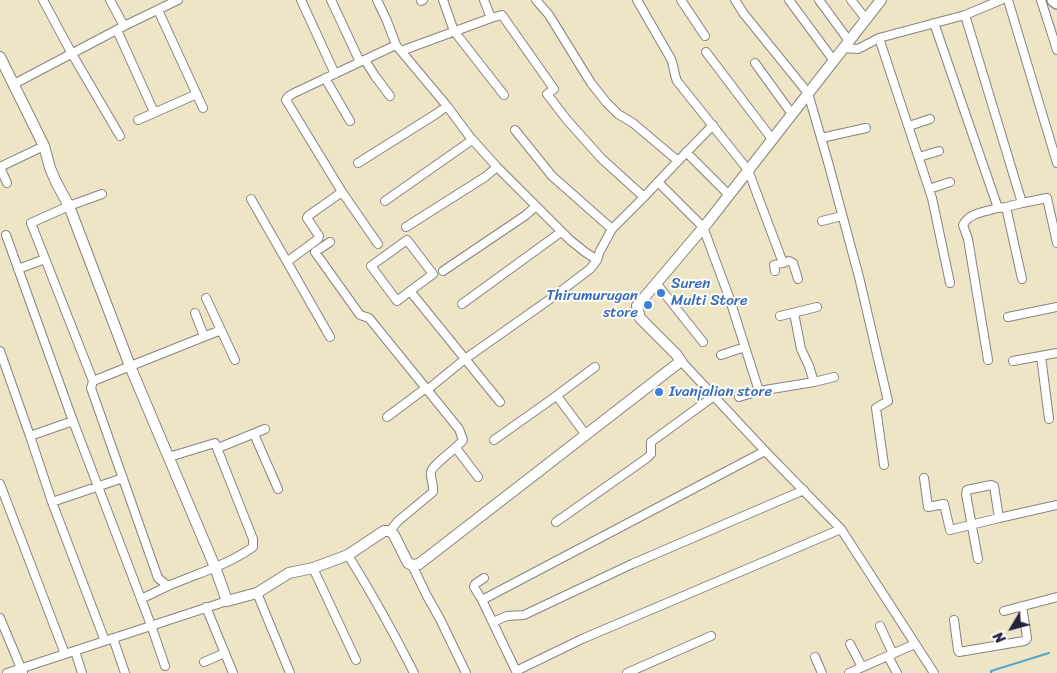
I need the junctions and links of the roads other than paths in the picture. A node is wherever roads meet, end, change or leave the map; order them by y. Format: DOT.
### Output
graph roads {
  1 [pos="43,0"];
  2 [pos="110,0"];
  3 [pos="178,0"];
  4 [pos="301,0"];
  5 [pos="330,0"];
  6 [pos="377,0"];
  7 [pos="443,0"];
  8 [pos="484,0"];
  9 [pos="536,0"];
  10 [pos="637,0"];
  11 [pos="681,0"];
  12 [pos="735,0"];
  13 [pos="789,0"];
  14 [pos="819,0"];
  15 [pos="851,0"];
  16 [pos="881,0"];
  17 [pos="1001,0"];
  18 [pos="1008,0"];
  19 [pos="1041,0"];
  20 [pos="1053,0"];
  21 [pos="1057,3"];
  22 [pos="158,10"];
  23 [pos="965,15"];
  24 [pos="491,18"];
  25 [pos="866,19"];
  26 [pos="934,23"];
  27 [pos="121,28"];
  28 [pos="454,31"];
  29 [pos="705,36"];
  30 [pos="879,38"];
  31 [pos="847,44"];
  32 [pos="398,48"];
  33 [pos="1057,50"];
  34 [pos="706,52"];
  35 [pos="72,54"];
  36 [pos="0,57"];
  37 [pos="363,61"];
  38 [pos="834,61"];
  39 [pos="755,62"];
  40 [pos="335,74"];
  41 [pos="325,78"];
  42 [pos="14,84"];
  43 [pos="197,94"];
  44 [pos="808,94"];
  45 [pos="504,95"];
  46 [pos="390,96"];
  47 [pos="447,106"];
  48 [pos="203,108"];
  49 [pos="154,112"];
  50 [pos="792,114"];
  51 [pos="930,119"];
  52 [pos="138,120"];
  53 [pos="350,121"];
  54 [pos="713,125"];
  55 [pos="909,126"];
  56 [pos="866,128"];
  57 [pos="514,130"];
  58 [pos="120,136"];
  59 [pos="821,138"];
  60 [pos="772,139"];
  61 [pos="472,140"];
  62 [pos="44,146"];
  63 [pos="939,151"];
  64 [pos="686,152"];
  65 [pos="919,157"];
  66 [pos="678,161"];
  67 [pos="358,163"];
  68 [pos="1057,163"];
  69 [pos="0,166"];
  70 [pos="497,167"];
  71 [pos="748,170"];
  72 [pos="658,182"];
  73 [pos="950,182"];
  74 [pos="7,183"];
  75 [pos="929,189"];
  76 [pos="342,192"];
  77 [pos="102,194"];
  78 [pos="729,195"];
  79 [pos="644,197"];
  80 [pos="251,199"];
  81 [pos="385,201"];
  82 [pos="1022,204"];
  83 [pos="69,206"];
  84 [pos="536,206"];
  85 [pos="1006,206"];
  86 [pos="998,208"];
  87 [pos="842,216"];
  88 [pos="822,221"];
  89 [pos="406,227"];
  90 [pos="703,228"];
  91 [pos="612,229"];
  92 [pos="561,232"];
  93 [pos="6,235"];
  94 [pos="330,242"];
  95 [pos="1057,243"];
  96 [pos="378,244"];
  97 [pos="45,260"];
  98 [pos="597,260"];
  99 [pos="288,261"];
  100 [pos="783,263"];
  101 [pos="18,269"];
  102 [pos="443,271"];
  103 [pos="775,271"];
  104 [pos="798,278"];
  105 [pos="1022,279"];
  106 [pos="950,283"];
  107 [pos="656,284"];
  108 [pos="410,291"];
  109 [pos="206,298"];
  110 [pos="462,304"];
  111 [pos="817,307"];
  112 [pos="1057,307"];
  113 [pos="195,313"];
  114 [pos="794,313"];
  115 [pos="780,316"];
  116 [pos="1008,317"];
  117 [pos="221,330"];
  118 [pos="204,336"];
  119 [pos="330,337"];
  120 [pos="703,342"];
  121 [pos="745,347"];
  122 [pos="0,351"];
  123 [pos="1057,353"];
  124 [pos="721,355"];
  125 [pos="1041,356"];
  126 [pos="234,360"];
  127 [pos="465,360"];
  128 [pos="988,360"];
  129 [pos="681,361"];
  130 [pos="1014,361"];
  131 [pos="130,366"];
  132 [pos="595,367"];
  133 [pos="834,377"];
  134 [pos="93,382"];
  135 [pos="814,382"];
  136 [pos="426,389"];
  137 [pos="759,391"];
  138 [pos="557,396"];
  139 [pos="714,396"];
  140 [pos="739,397"];
  141 [pos="500,402"];
  142 [pos="387,417"];
  143 [pos="1049,420"];
  144 [pos="73,421"];
  145 [pos="265,429"];
  146 [pos="254,434"];
  147 [pos="586,435"];
  148 [pos="30,436"];
  149 [pos="494,440"];
  150 [pos="218,448"];
  151 [pos="456,448"];
  152 [pos="765,451"];
  153 [pos="169,456"];
  154 [pos="884,464"];
  155 [pos="478,477"];
  156 [pos="123,478"];
  157 [pos="924,478"];
  158 [pos="0,484"];
  159 [pos="98,487"];
  160 [pos="278,489"];
  161 [pos="804,490"];
  162 [pos="52,502"];
  163 [pos="1057,505"];
  164 [pos="999,518"];
  165 [pos="556,522"];
  166 [pos="972,525"];
  167 [pos="841,529"];
  168 [pos="390,531"];
  169 [pos="348,555"];
  170 [pos="978,559"];
  171 [pos="412,565"];
  172 [pos="215,567"];
  173 [pos="313,568"];
  174 [pos="484,578"];
  175 [pos="168,586"];
  176 [pos="257,593"];
  177 [pos="1057,597"];
  178 [pos="141,599"];
  179 [pos="482,600"];
  180 [pos="226,601"];
  181 [pos="1022,606"];
  182 [pos="206,607"];
  183 [pos="1004,611"];
  184 [pos="0,618"];
  185 [pos="954,620"];
  186 [pos="493,622"];
  187 [pos="151,625"];
  188 [pos="880,626"];
  189 [pos="711,636"];
  190 [pos="109,640"];
  191 [pos="850,644"];
  192 [pos="915,644"];
  193 [pos="75,651"];
  194 [pos="225,653"];
  195 [pos="65,654"];
  196 [pos="891,655"];
  197 [pos="814,657"];
  198 [pos="356,660"];
  199 [pos="204,662"];
  200 [pos="165,666"];
  201 [pos="862,668"];
  202 [pos="22,671"];
  203 [pos="516,672"];
  204 [pos="7,673"];
  205 [pos="82,673"];
  206 [pos="125,673"];
  207 [pos="233,673"];
  208 [pos="290,673"];
  209 [pos="414,673"];
  210 [pos="466,673"];
  211 [pos="627,673"];
  212 [pos="822,673"];
  213 [pos="849,673"];
  214 [pos="898,673"];
  215 [pos="934,673"];
  1 -- 35 [label="street"];
  2 -- 27 [label="street"];
  3 -- 22 [label="street"];
  4 -- 40 [label="street"];
  5 -- 37 [label="street"];
  6 -- 32 [label="street"];
  7 -- 28 [label="street"];
  8 -- 24 [label="street"];
  9 -- 66 [label="street"];
  10 -- 54 [label="street"];
  11 -- 29 [label="street"];
  12 -- 44 [label="street"];
  13 -- 38 [label="street"];
  14 -- 31 [label="street"];
  15 -- 25 [label="street"];
  16 -- 25 [label="street"];
  17 -- 23 [label="street"];
  18 -- 68 [label="street"];
  19 -- 33 [label="street"];
  20 -- 21 [label="main road"];
  22 -- 27 [label="street"];
  22 -- 43 [label="street"];
  23 -- 26 [label="street"];
  23 -- 82 [label="street"];
  24 -- 28 [label="street"];
  24 -- 79 [label="street"];
  25 -- 31 [label="street"];
  26 -- 30 [label="street"];
  26 -- 86 [label="street"];
  27 -- 35 [label="street"];
  27 -- 49 [label="street"];
  28 -- 32 [label="street"];
  28 -- 45 [label="street"];
  30 -- 31 [label="street"];
  30 -- 55 [label="street"];
  31 -- 38 [label="street"];
  32 -- 37 [label="street"];
  32 -- 47 [label="street"];
  34 -- 60 [label="street"];
  35 -- 42 [label="street"];
  35 -- 58 [label="street"];
  36 -- 42 [label="street"];
  37 -- 40 [label="street"];
  37 -- 46 [label="street"];
  38 -- 44 [label="street"];
  39 -- 50 [label="street"];
  40 -- 41 [label="street"];
  41 -- 53 [label="street"];
  41 -- 76 [label="street"];
  42 -- 62 [label="street"];
  43 -- 48 [label="street"];
  43 -- 49 [label="street"];
  44 -- 50 [label="street"];
  44 -- 59 [label="street"];
  47 -- 61 [label="street"];
  47 -- 67 [label="street"];
  49 -- 52 [label="street"];
  50 -- 60 [label="street"];
  51 -- 55 [label="street"];
  54 -- 64 [label="street"];
  54 -- 71 [label="street"];
  55 -- 65 [label="street"];
  56 -- 59 [label="street"];
  57 -- 91 [label="street"];
  59 -- 87 [label="street"];
  60 -- 71 [label="street"];
  61 -- 70 [label="street"];
  61 -- 81 [label="street"];
  62 -- 69 [label="street"];
  62 -- 83 [label="street"];
  63 -- 65 [label="street"];
  64 -- 66 [label="street"];
  64 -- 78 [label="street"];
  65 -- 75 [label="street"];
  66 -- 72 [label="street"];
  69 -- 74 [label="street"];
  70 -- 84 [label="street"];
  70 -- 89 [label="street"];
  71 -- 78 [label="street"];
  71 -- 100 [label="street"];
  72 -- 79 [label="street"];
  72 -- 90 [label="street"];
  73 -- 75 [label="street"];
  75 -- 106 [label="street"];
  76 -- 96 [label="street"];
  76 -- 99 [label="street"];
  77 -- 83 [label="street"];
  78 -- 90 [label="street"];
  79 -- 91 [label="street"];
  80 -- 99 [label="street"];
  82 -- 85 [label="street"];
  82 -- 95 [label="street"];
  83 -- 97 [label="street"];
  83 -- 131 [label="street"];
  84 -- 92 [label="street"];
  84 -- 102 [label="street"];
  85 -- 86 [label="street"];
  85 -- 105 [label="street"];
  86 -- 128 [label="street"];
  87 -- 88 [label="street"];
  87 -- 154 [label="street"];
  90 -- 107 [label="street"];
  90 -- 121 [label="street"];
  91 -- 98 [label="street"];
  92 -- 98 [label="street"];
  92 -- 110 [label="street"];
  93 -- 101 [label="street"];
  94 -- 136 [label="street"];
  97 -- 101 [label="street"];
  97 -- 134 [label="street"];
  98 -- 127 [label="street"];
  99 -- 119 [label="street"];
  100 -- 103 [label="street"];
  100 -- 104 [label="street"];
  101 -- 144 [label="street"];
  107 -- 120 [label="street"];
  107 -- 129 [label="street"];
  108 -- 108 [label="street"];
  108 -- 127 [label="street"];
  109 -- 117 [label="street"];
  111 -- 114 [label="street"];
  112 -- 116 [label="street"];
  113 -- 118 [label="street"];
  114 -- 115 [label="street"];
  114 -- 135 [label="street"];
  117 -- 118 [label="street"];
  117 -- 126 [label="street"];
  118 -- 131 [label="street"];
  121 -- 124 [label="street"];
  121 -- 137 [label="street"];
  122 -- 148 [label="street"];
  123 -- 125 [label="street"];
  125 -- 130 [label="street"];
  125 -- 143 [label="street"];
  127 -- 136 [label="street"];
  127 -- 141 [label="street"];
  129 -- 139 [label="street"];
  129 -- 147 [label="street"];
  131 -- 134 [label="street"];
  131 -- 153 [label="street"];
  132 -- 138 [label="street"];
  133 -- 135 [label="street"];
  134 -- 156 [label="street"];
  135 -- 137 [label="street"];
  136 -- 142 [label="street"];
  136 -- 151 [label="street"];
  137 -- 140 [label="street"];
  138 -- 147 [label="street"];
  138 -- 149 [label="street"];
  139 -- 152 [label="street"];
  139 -- 165 [label="street"];
  144 -- 148 [label="street"];
  144 -- 159 [label="street"];
  145 -- 146 [label="street"];
  146 -- 150 [label="street"];
  146 -- 160 [label="street"];
  147 -- 171 [label="street"];
  148 -- 162 [label="street"];
  150 -- 153 [label="street"];
  150 -- 172 [label="street"];
  151 -- 155 [label="street"];
  151 -- 168 [label="street"];
  152 -- 161 [label="street"];
  152 -- 179 [label="street"];
  153 -- 172 [label="street"];
  156 -- 159 [label="street"];
  156 -- 175 [label="street"];
  157 -- 166 [label="street"];
  158 -- 195 [label="street"];
  159 -- 162 [label="street"];
  159 -- 178 [label="street"];
  161 -- 167 [label="street"];
  161 -- 186 [label="street"];
  162 -- 190 [label="street"];
  163 -- 164 [label="street"];
  164 -- 166 [label="street"];
  164 -- 166 [label="street"];
  166 -- 170 [label="street"];
  167 -- 192 [label="street"];
  167 -- 203 [label="street"];
  168 -- 169 [label="street"];
  168 -- 171 [label="street"];
  169 -- 173 [label="street"];
  169 -- 209 [label="street"];
  171 -- 210 [label="street"];
  172 -- 175 [label="street"];
  172 -- 180 [label="street"];
  173 -- 176 [label="street"];
  173 -- 198 [label="street"];
  174 -- 179 [label="street"];
  175 -- 178 [label="street"];
  176 -- 180 [label="street"];
  176 -- 208 [label="street"];
  177 -- 181 [label="street"];
  178 -- 187 [label="street"];
  179 -- 186 [label="street"];
  180 -- 182 [label="street"];
  181 -- 183 [label="street"];
  181 -- 185 [label="street"];
  182 -- 187 [label="street"];
  182 -- 194 [label="street"];
  184 -- 202 [label="street"];
  186 -- 203 [label="street"];
  187 -- 190 [label="street"];
  187 -- 200 [label="street"];
  188 -- 196 [label="street"];
  189 -- 211 [label="street"];
  190 -- 193 [label="street"];
  190 -- 206 [label="street"];
  191 -- 201 [label="street"];
  192 -- 196 [label="street"];
  192 -- 215 [label="street"];
  193 -- 195 [label="street"];
  193 -- 205 [label="street"];
  194 -- 199 [label="street"];
  194 -- 207 [label="street"];
  195 -- 202 [label="street"];
  196 -- 201 [label="street"];
  196 -- 214 [label="street"];
  197 -- 212 [label="street"];
  201 -- 213 [label="street"];
  202 -- 204 [label="street"];
}
